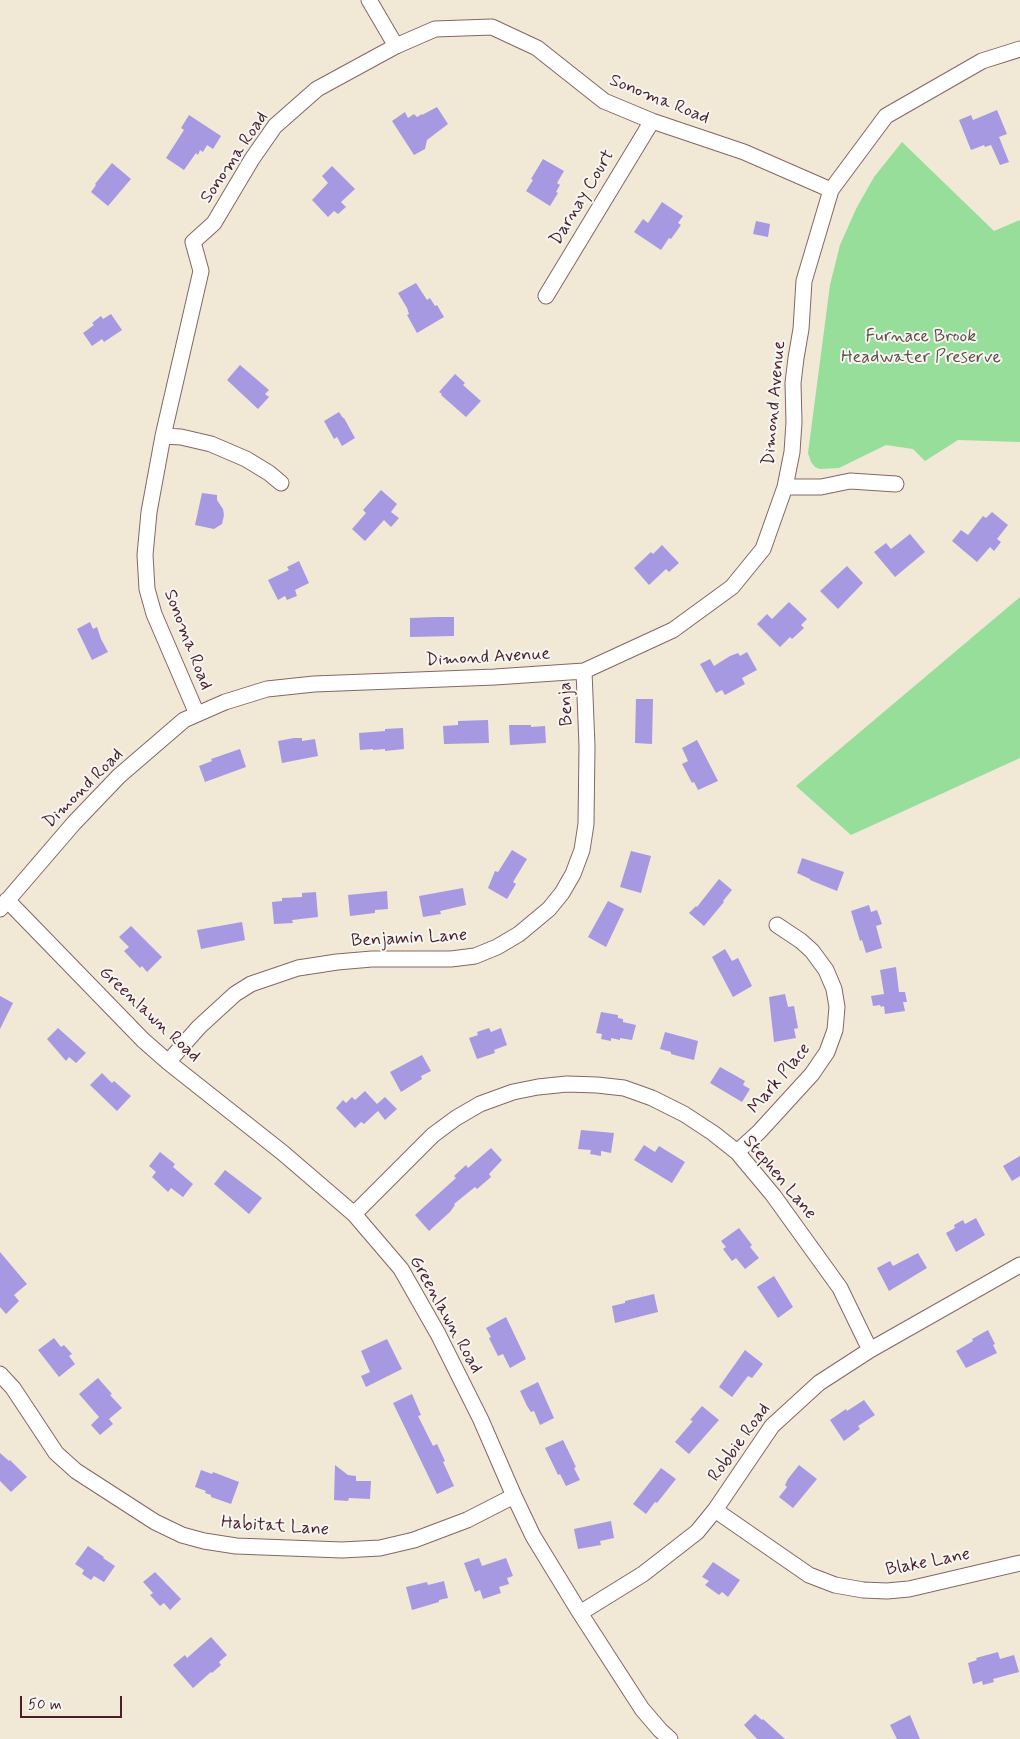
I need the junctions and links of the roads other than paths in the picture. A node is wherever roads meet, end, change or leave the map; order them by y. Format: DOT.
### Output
graph roads {
  1 [pos="369,0"];
  2 [pos="396,46"];
  3 [pos="1020,49"];
  4 [pos="652,120"];
  5 [pos="831,190"];
  6 [pos="546,296"];
  7 [pos="164,436"];
  8 [pos="280,483"];
  9 [pos="896,484"];
  10 [pos="785,487"];
  11 [pos="584,671"];
  12 [pos="197,714"];
  13 [pos="587,736"];
  14 [pos="3,905"];
  15 [pos="777,925"];
  16 [pos="168,1062"];
  17 [pos="737,1152"];
  18 [pos="354,1214"];
  19 [pos="1020,1264"];
  20 [pos="870,1350"];
  21 [pos="0,1374"];
  22 [pos="514,1496"];
  23 [pos="715,1510"];
  24 [pos="1020,1563"];
  25 [pos="580,1613"];
  26 [pos="670,1739"];
  1 -- 2 [label="street"];
  2 -- 4 [label="street, Sonoma Road"];
  2 -- 7 [label="street, Sonoma Road"];
  3 -- 5 [label="street, Dimond Avenue"];
  4 -- 5 [label="street, Sonoma Road"];
  4 -- 6 [label="street, Darnay Court"];
  5 -- 10 [label="street, Dimond Avenue"];
  7 -- 8 [label="street"];
  7 -- 12 [label="street, Sonoma Road"];
  9 -- 10 [label="street"];
  10 -- 11 [label="street, Dimond Avenue"];
  11 -- 12 [label="street, Dimond Avenue"];
  11 -- 13 [label="street, Benja"];
  12 -- 14 [label="street, Dimond Road"];
  13 -- 16 [label="street, Benjamin Lane"];
  14 -- 16 [label="street, Greenlawn Road"];
  15 -- 17 [label="street, Mark Place"];
  16 -- 18 [label="street, Greenlawn Road"];
  17 -- 18 [label="street, Stephen Lane"];
  17 -- 20 [label="street, Stephen Lane"];
  18 -- 22 [label="street, Greenlawn Road"];
  19 -- 20 [label="street, Robbie Road"];
  20 -- 23 [label="street, Robbie Road"];
  21 -- 22 [label="street, Habitat Lane"];
  22 -- 25 [label="street, Greenlawn Road"];
  23 -- 24 [label="street, Blake Lane"];
  23 -- 25 [label="street, Robbie Road"];
  25 -- 26 [label="street, Greenlawn Road"];
}
